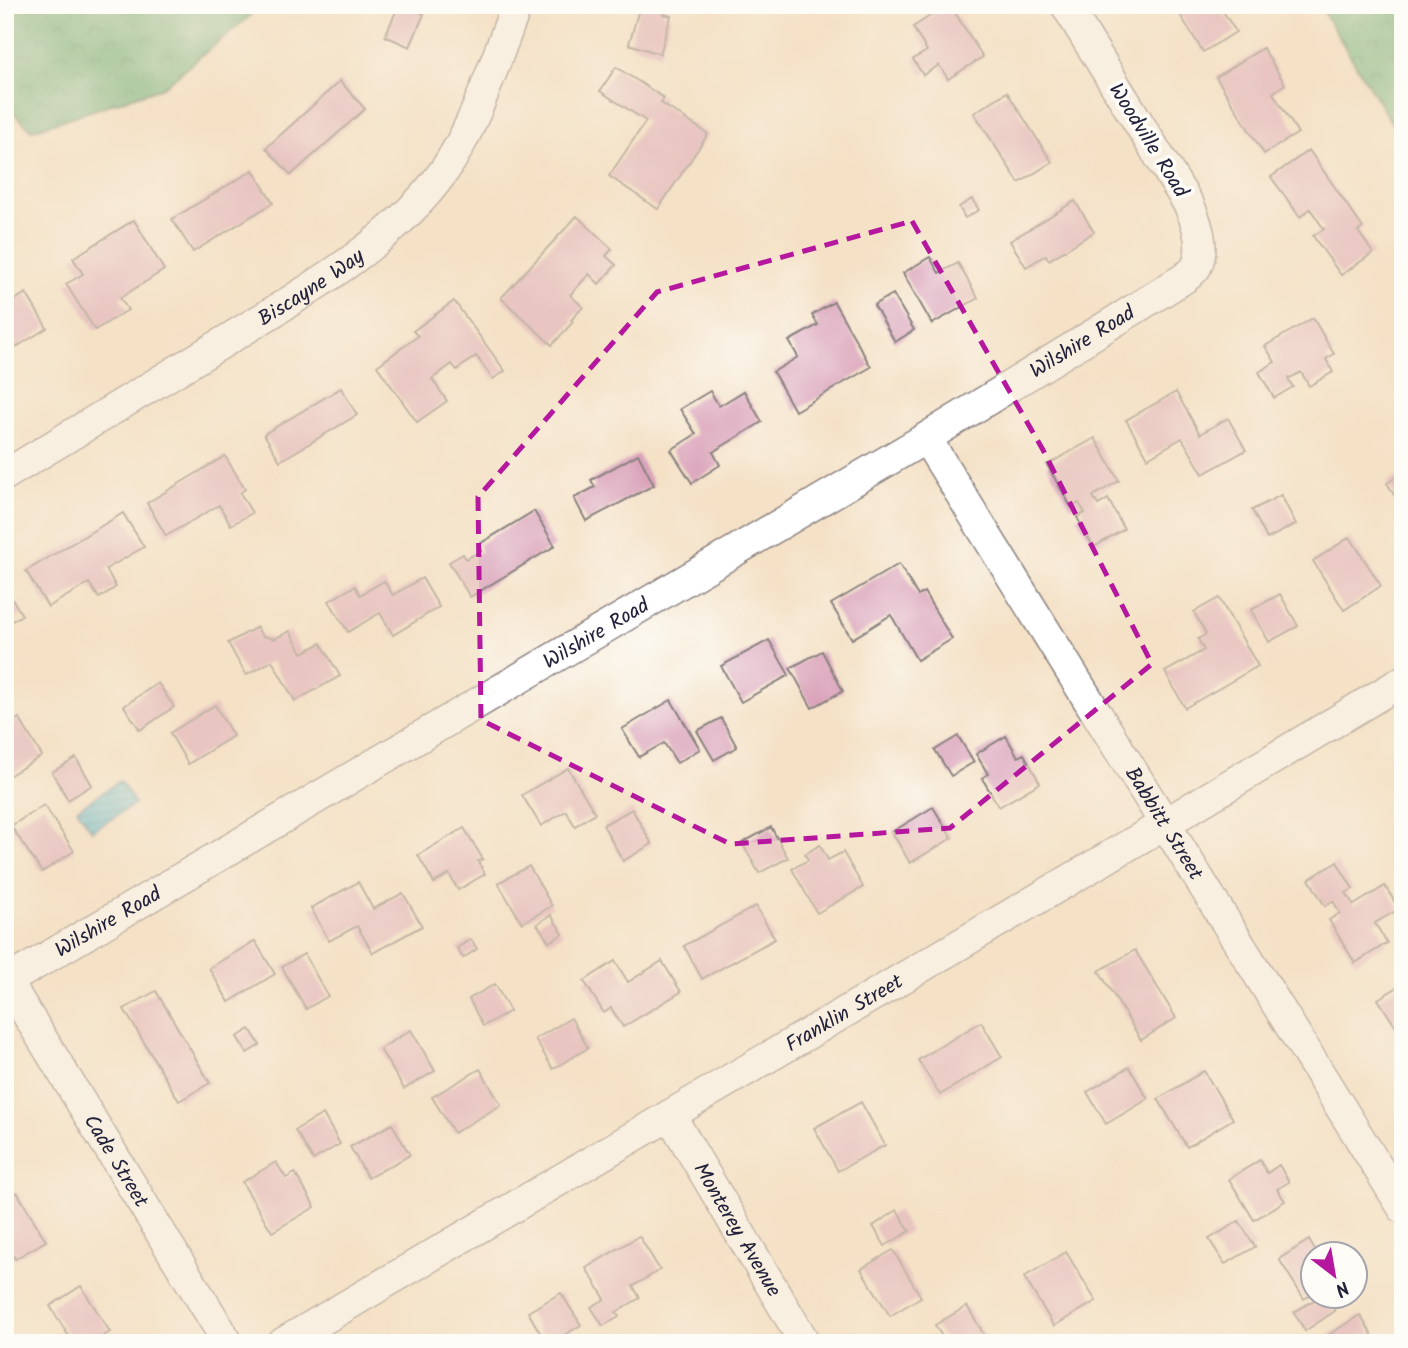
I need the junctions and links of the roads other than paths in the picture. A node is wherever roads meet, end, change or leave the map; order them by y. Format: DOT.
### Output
graph roads {
  1 [pos="517,5"];
  2 [pos="1066,5"];
  3 [pos="1184,279"];
  4 [pos="926,438"];
  5 [pos="5,475"];
  6 [pos="1403,681"];
  7 [pos="1166,823"];
  8 [pos="6,979"];
  9 [pos="670,1115"];
  10 [pos="1403,1208"];
  11 [pos="228,1343"];
  12 [pos="283,1343"];
  13 [pos="805,1343"];
  1 -- 5 [label="street, Biscayne Way"];
  2 -- 3 [label="street, Woodville Road"];
  3 -- 4 [label="street, Wilshire Road"];
  4 -- 7 [label="street, Babbitt Street"];
  4 -- 8 [label="street, Wilshire Road"];
  6 -- 7 [label="street, Franklin Street"];
  7 -- 9 [label="street, Franklin Street"];
  7 -- 10 [label="street, Babbitt Street"];
  8 -- 11 [label="street, Cade Street"];
  9 -- 12 [label="street, Franklin Street"];
  9 -- 13 [label="street, Monterey Avenue"];
}
